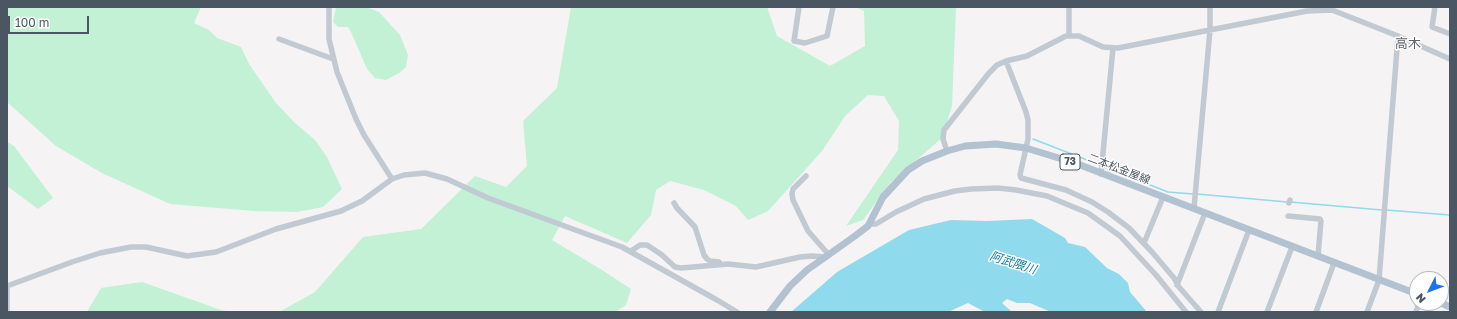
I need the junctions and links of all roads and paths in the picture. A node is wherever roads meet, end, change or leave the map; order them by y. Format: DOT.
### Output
graph roads {
  1 [pos="329,7"];
  2 [pos="799,7"];
  3 [pos="833,7"];
  4 [pos="1069,7"];
  5 [pos="1210,7"];
  6 [pos="1435,7"];
  7 [pos="1332,9"];
  8 [pos="1210,30"];
  9 [pos="1450,34"];
  10 [pos="1069,36"];
  11 [pos="1398,36"];
  12 [pos="279,39"];
  13 [pos="1113,48"];
  14 [pos="1449,57"];
  15 [pos="334,59"];
  16 [pos="1006,61"];
  17 [pos="1026,148"];
  18 [pos="947,150"];
  19 [pos="1102,169"];
  20 [pos="806,176"];
  21 [pos="392,179"];
  22 [pos="1163,197"];
  23 [pos="674,203"];
  24 [pos="1194,208"];
  25 [pos="1205,213"];
  26 [pos="1288,216"];
  27 [pos="869,224"];
  28 [pos="1249,230"];
  29 [pos="1144,243"];
  30 [pos="1292,247"];
  31 [pos="631,251"];
  32 [pos="827,256"];
  33 [pos="1318,256"];
  34 [pos="1334,262"];
  35 [pos="725,264"];
  36 [pos="1379,280"];
  37 [pos="1177,285"];
  38 [pos="1409,291"];
  39 [pos="7,310"];
  40 [pos="737,312"];
  41 [pos="770,312"];
  42 [pos="1186,312"];
  43 [pos="1201,312"];
  44 [pos="1218,312"];
  45 [pos="1267,312"];
  46 [pos="1316,312"];
  47 [pos="1367,312"];
  1 -- 15 [label="street"];
  2 -- 3 [label="street"];
  4 -- 10 [label="street"];
  5 -- 8 [label="street"];
  6 -- 9 [label="street"];
  7 -- 8 [label="street"];
  7 -- 11 [label="street"];
  8 -- 13 [label="street"];
  8 -- 24 [label="street"];
  10 -- 13 [label="street"];
  10 -- 16 [label="street"];
  11 -- 14 [label="street"];
  11 -- 36 [label="street"];
  12 -- 15 [label="street"];
  13 -- 19 [label="street"];
  15 -- 21 [label="street"];
  16 -- 17 [label="street"];
  16 -- 18 [label="street"];
  17 -- 18 [label="main road, 二本松金屋線 / 73"];
  17 -- 19 [label="main road, 二本松金屋線 / 73"];
  17 -- 29 [label="street"];
  18 -- 27 [label="main road, 二本松金屋線 / 73"];
  19 -- 22 [label="main road, 二本松金屋線 / 73"];
  20 -- 32 [label="street"];
  21 -- 31 [label="street"];
  21 -- 39 [label="street"];
  22 -- 24 [label="main road, 二本松金屋線 / 73"];
  22 -- 29 [label="street"];
  23 -- 35 [label="street"];
  24 -- 25 [label="main road, 二本松金屋線 / 73"];
  25 -- 28 [label="main road, 二本松金屋線 / 73"];
  25 -- 37 [label="street"];
  26 -- 33 [label="street"];
  27 -- 32 [label="main road, 二本松金屋線 / 73"];
  27 -- 42 [label="street"];
  28 -- 30 [label="main road, 二本松金屋線 / 73"];
  28 -- 44 [label="street"];
  29 -- 37 [label="street"];
  30 -- 33 [label="main road, 二本松金屋線 / 73"];
  30 -- 45 [label="street"];
  31 -- 35 [label="street"];
  31 -- 40 [label="street"];
  32 -- 35 [label="street"];
  32 -- 41 [label="main road, 二本松金屋線 / 73"];
  33 -- 34 [label="main road, 二本松金屋線 / 73"];
  34 -- 36 [label="main road, 二本松金屋線 / 73"];
  34 -- 46 [label="street"];
  36 -- 38 [label="main road, 二本松金屋線 / 73"];
  36 -- 47 [label="street"];
  37 -- 43 [label="street"];
}
